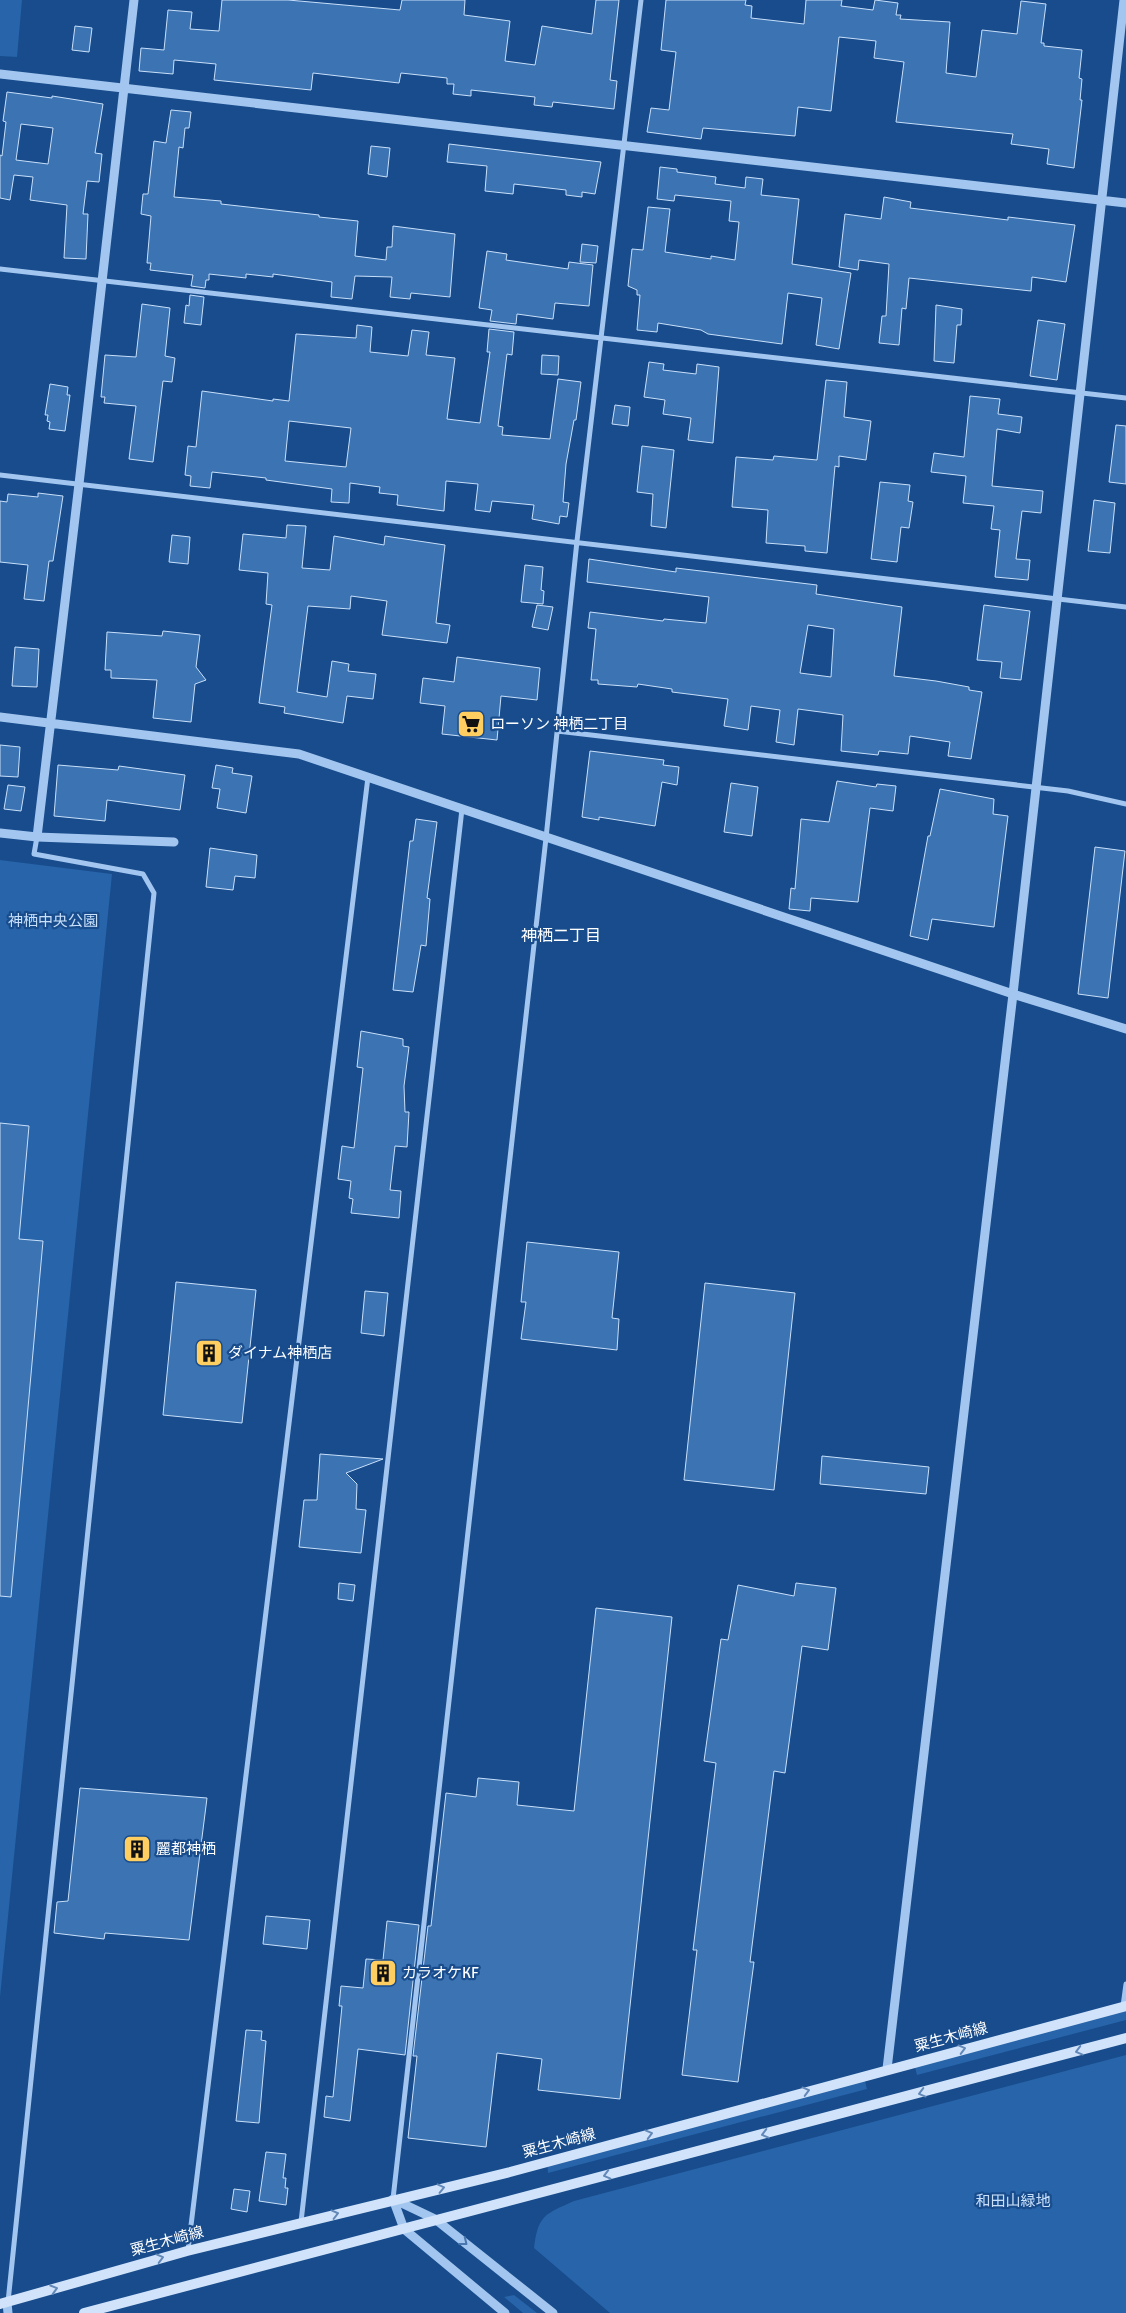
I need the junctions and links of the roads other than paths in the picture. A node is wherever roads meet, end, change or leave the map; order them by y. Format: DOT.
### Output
graph roads {
  1 [pos="134,0"];
  2 [pos="641,0"];
  3 [pos="1124,0"];
  4 [pos="0,74"];
  5 [pos="124,88"];
  6 [pos="625,146"];
  7 [pos="1101,200"];
  8 [pos="1126,203"];
  9 [pos="0,269"];
  10 [pos="102,280"];
  11 [pos="602,338"];
  12 [pos="1081,393"];
  13 [pos="1126,398"];
  14 [pos="0,475"];
  15 [pos="79,484"];
  16 [pos="577,541"];
  17 [pos="1058,599"];
  18 [pos="1126,607"];
  19 [pos="0,717"];
  20 [pos="51,723"];
  21 [pos="557,731"];
  22 [pos="368,777"];
  23 [pos="1035,788"];
  24 [pos="1126,804"];
  25 [pos="462,809"];
  26 [pos="0,833"];
  27 [pos="37,837"];
  28 [pos="546,838"];
  29 [pos="174,842"];
  30 [pos="1013,994"];
  31 [pos="1126,1029"];
  32 [pos="1126,1984"];
  33 [pos="1124,2007"];
  34 [pos="1126,2038"];
  35 [pos="887,2069"];
  36 [pos="393,2199"];
  37 [pos="435,2219"];
  38 [pos="300,2222"];
  39 [pos="404,2230"];
  40 [pos="188,2251"];
  41 [pos="5,2307"];
  42 [pos="84,2313"];
  43 [pos="505,2313"];
  44 [pos="553,2313"];
  1 -- 5 [label="street"];
  2 -- 6 [label="street"];
  3 -- 7 [label="street"];
  4 -- 5 [label="street"];
  5 -- 6 [label="street"];
  5 -- 10 [label="street"];
  6 -- 7 [label="street"];
  6 -- 11 [label="street"];
  7 -- 8 [label="street"];
  7 -- 12 [label="street"];
  9 -- 10 [label="street"];
  10 -- 11 [label="street"];
  10 -- 15 [label="street"];
  11 -- 12 [label="street"];
  11 -- 16 [label="street"];
  12 -- 13 [label="street"];
  12 -- 17 [label="street"];
  14 -- 15 [label="street"];
  15 -- 16 [label="street"];
  15 -- 20 [label="street"];
  16 -- 17 [label="street"];
  16 -- 21 [label="street"];
  17 -- 18 [label="street"];
  17 -- 23 [label="street"];
  19 -- 20 [label="street"];
  20 -- 22 [label="street"];
  20 -- 27 [label="street"];
  21 -- 23 [label="street"];
  21 -- 28 [label="street"];
  22 -- 25 [label="street"];
  22 -- 40 [label="street"];
  23 -- 24 [label="street"];
  23 -- 30 [label="street"];
  25 -- 28 [label="street"];
  25 -- 38 [label="street"];
  26 -- 27 [label="street"];
  27 -- 29 [label="street"];
  27 -- 41 [label="street"];
  28 -- 30 [label="street"];
  28 -- 36 [label="street"];
  30 -- 31 [label="street"];
  30 -- 35 [label="street"];
  32 -- 33 [label="street"];
  35 -- 33 [label="main road, 粟生木崎線, one-way"];
  34 -- 37 [label="main road, one-way"];
  36 -- 35 [label="main road, 粟生木崎線, one-way"];
  36 -- 37 [label="street"];
  38 -- 36 [label="main road, 粟生木崎線, one-way"];
  36 -- 39 [label="street"];
  37 -- 39 [label="main road"];
  37 -- 44 [label="street, one-way"];
  38 -- 40 [label="main road, 粟生木崎線"];
  39 -- 42 [label="main road"];
  39 -- 43 [label="street"];
  41 -- 40 [label="main road, 粟生木崎線, one-way"];
}
